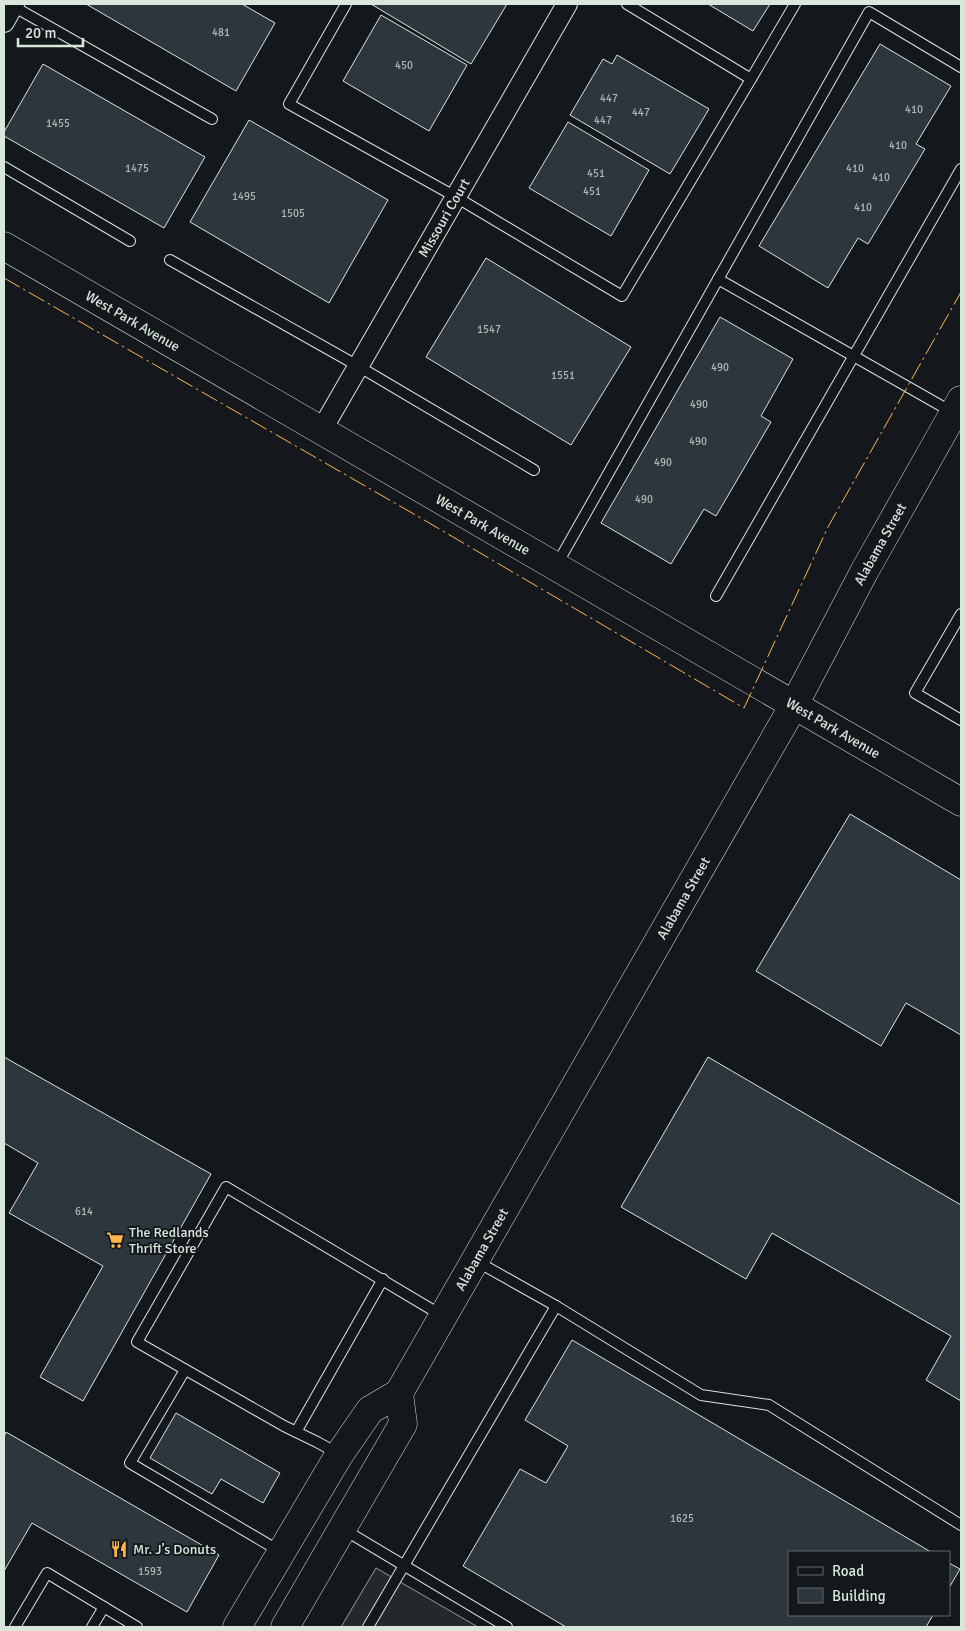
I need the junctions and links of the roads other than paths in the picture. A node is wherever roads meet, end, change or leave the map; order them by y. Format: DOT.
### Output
graph roads {
  1 [pos="346,4"];
  2 [pos="567,4"];
  3 [pos="627,4"];
  4 [pos="795,4"];
  5 [pos="10,9"];
  6 [pos="961,67"];
  7 [pos="751,79"];
  8 [pos="212,120"];
  9 [pos="4,166"];
  10 [pos="961,169"];
  11 [pos="456,197"];
  12 [pos="130,241"];
  13 [pos="4,246"];
  14 [pos="170,260"];
  15 [pos="718,279"];
  16 [pos="853,356"];
  17 [pos="358,366"];
  18 [pos="959,410"];
  19 [pos="320,431"];
  20 [pos="534,470"];
  21 [pos="556,566"];
  22 [pos="716,596"];
  23 [pos="961,614"];
  24 [pos="794,705"];
  25 [pos="961,720"];
  26 [pos="961,802"];
  27 [pos="474,1260"];
  28 [pos="383,1279"];
  29 [pos="556,1306"];
  30 [pos="443,1316"];
  31 [pos="185,1370"];
  32 [pos="399,1393"];
  33 [pos="296,1432"];
  34 [pos="339,1455"];
  35 [pos="961,1525"];
  36 [pos="342,1529"];
  37 [pos="282,1552"];
  38 [pos="404,1566"];
  39 [pos="104,1607"];
  40 [pos="15,1627"];
  41 [pos="92,1627"];
  42 [pos="137,1627"];
  43 [pos="237,1627"];
  44 [pos="285,1627"];
  45 [pos="368,1627"];
  46 [pos="507,1627"];
  1 -- 11 [label="lane"];
  2 -- 11 [label="street, Missouri Court"];
  3 -- 7 [label="lane"];
  4 -- 7 [label="lane"];
  5 -- 8 [label="lane"];
  6 -- 15 [label="lane"];
  7 -- 11 [label="lane"];
  9 -- 12 [label="lane"];
  10 -- 16 [label="lane"];
  11 -- 17 [label="street, Missouri Court"];
  13 -- 19 [label="main road, West Park Avenue"];
  14 -- 17 [label="lane"];
  15 -- 16 [label="lane"];
  15 -- 21 [label="lane"];
  16 -- 18 [label="lane"];
  16 -- 22 [label="lane"];
  17 -- 19 [label="street, Missouri Court"];
  17 -- 20 [label="lane"];
  18 -- 24 [label="main road, Alabama Street"];
  19 -- 21 [label="main road, West Park Avenue"];
  21 -- 24 [label="main road, West Park Avenue"];
  23 -- 25 [label="lane"];
  24 -- 26 [label="main road, West Park Avenue"];
  24 -- 27 [label="main road, Alabama Street"];
  27 -- 29 [label="lane"];
  27 -- 30 [label="main road, Alabama Street"];
  28 -- 30 [label="lane"];
  28 -- 31 [label="lane"];
  28 -- 33 [label="lane"];
  29 -- 35 [label="lane"];
  29 -- 38 [label="lane"];
  30 -- 32 [label="main road, Alabama Street"];
  31 -- 33 [label="lane"];
  31 -- 37 [label="lane"];
  32 -- 34 [label="main road, Alabama Street"];
  32 -- 36 [label="main road"];
  33 -- 34 [label="lane"];
  34 -- 37 [label="main road, Alabama Street"];
  36 -- 38 [label="lane"];
  36 -- 44 [label="main road"];
  37 -- 43 [label="main road, Alabama Street"];
  38 -- 45 [label="lane"];
  38 -- 46 [label="lane"];
  39 -- 40 [label="lane"];
  39 -- 41 [label="lane"];
  39 -- 42 [label="lane"];
}
